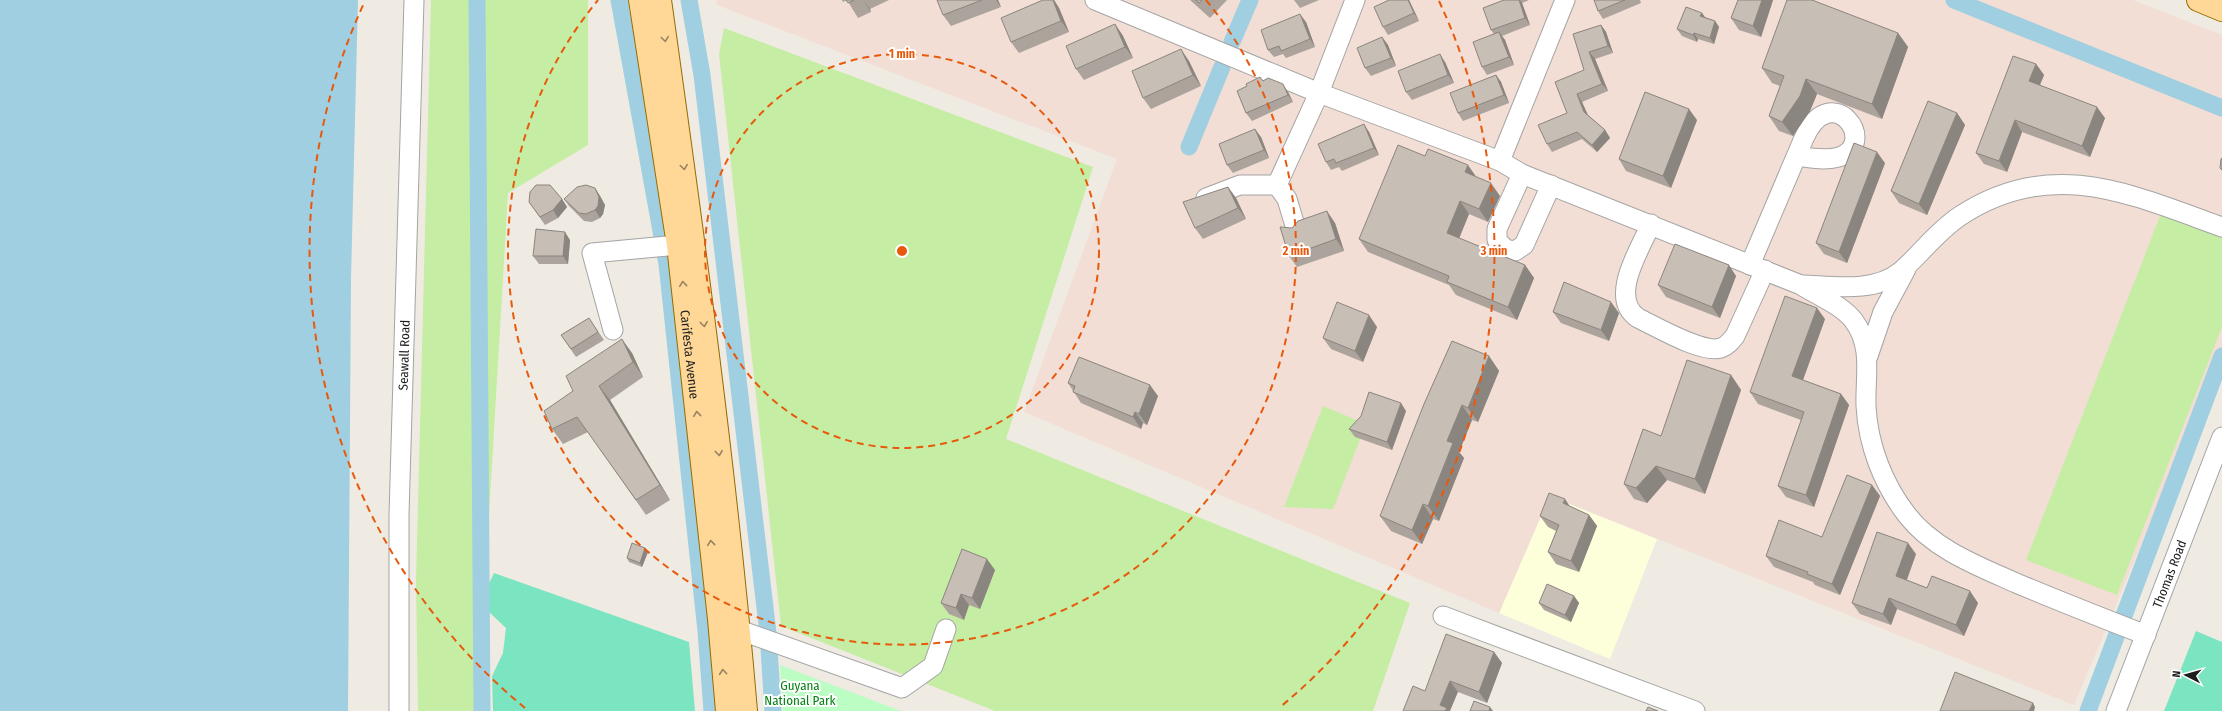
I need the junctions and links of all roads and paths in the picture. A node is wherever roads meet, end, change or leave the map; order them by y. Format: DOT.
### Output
graph roads {
  1 [pos="414,0"];
  2 [pos="640,0"];
  3 [pos="660,0"];
  4 [pos="1095,0"];
  5 [pos="1355,0"];
  6 [pos="1565,0"];
  7 [pos="2198,0"];
  8 [pos="2222,10"];
  9 [pos="1319,93"];
  10 [pos="1796,156"];
  11 [pos="1500,161"];
  12 [pos="1522,174"];
  13 [pos="1277,185"];
  14 [pos="1551,185"];
  15 [pos="1197,201"];
  16 [pos="1651,224"];
  17 [pos="2222,227"];
  18 [pos="1296,229"];
  19 [pos="678,245"];
  20 [pos="1913,259"];
  21 [pos="1758,268"];
  22 [pos="1801,285"];
  23 [pos="613,330"];
  24 [pos="1867,369"];
  25 [pos="2222,437"];
  26 [pos="1444,616"];
  27 [pos="719,619"];
  28 [pos="946,629"];
  29 [pos="747,632"];
  30 [pos="2139,632"];
  31 [pos="399,711"];
  32 [pos="727,711"];
  33 [pos="746,711"];
  34 [pos="1695,711"];
  35 [pos="2116,711"];
  1 -- 31 [label="street, Seawall Road"];
  2 -- 19 [label="main road, Carifesta Avenue"];
  3 -- 29 [label="main road, Carifesta Avenue, one-way"];
  4 -- 9 [label="street"];
  5 -- 9 [label="street"];
  6 -- 11 [label="street"];
  7 -- 8 [label="main road"];
  9 -- 11 [label="street"];
  9 -- 13 [label="street"];
  10 -- 21 [label="street"];
  11 -- 12 [label="street"];
  12 -- 14 [label="street"];
  12 -- 14 [label="street"];
  13 -- 15 [label="street"];
  13 -- 18 [label="street"];
  14 -- 16 [label="street"];
  16 -- 21 [label="street"];
  16 -- 21 [label="street"];
  17 -- 20 [label="street"];
  19 -- 23 [label="street"];
  27 -- 19 [label="main road, Carifesta Avenue, one-way"];
  20 -- 22 [label="street"];
  20 -- 24 [label="street"];
  21 -- 22 [label="street"];
  22 -- 24 [label="street"];
  24 -- 30 [label="street"];
  25 -- 30 [label="street, Thomas Road"];
  26 -- 34 [label="street"];
  27 -- 29 [label="street"];
  32 -- 27 [label="main road, Carifesta Avenue, one-way"];
  28 -- 29 [label="street"];
  29 -- 33 [label="main road, Carifesta Avenue"];
  30 -- 35 [label="street, Thomas Road"];
}
